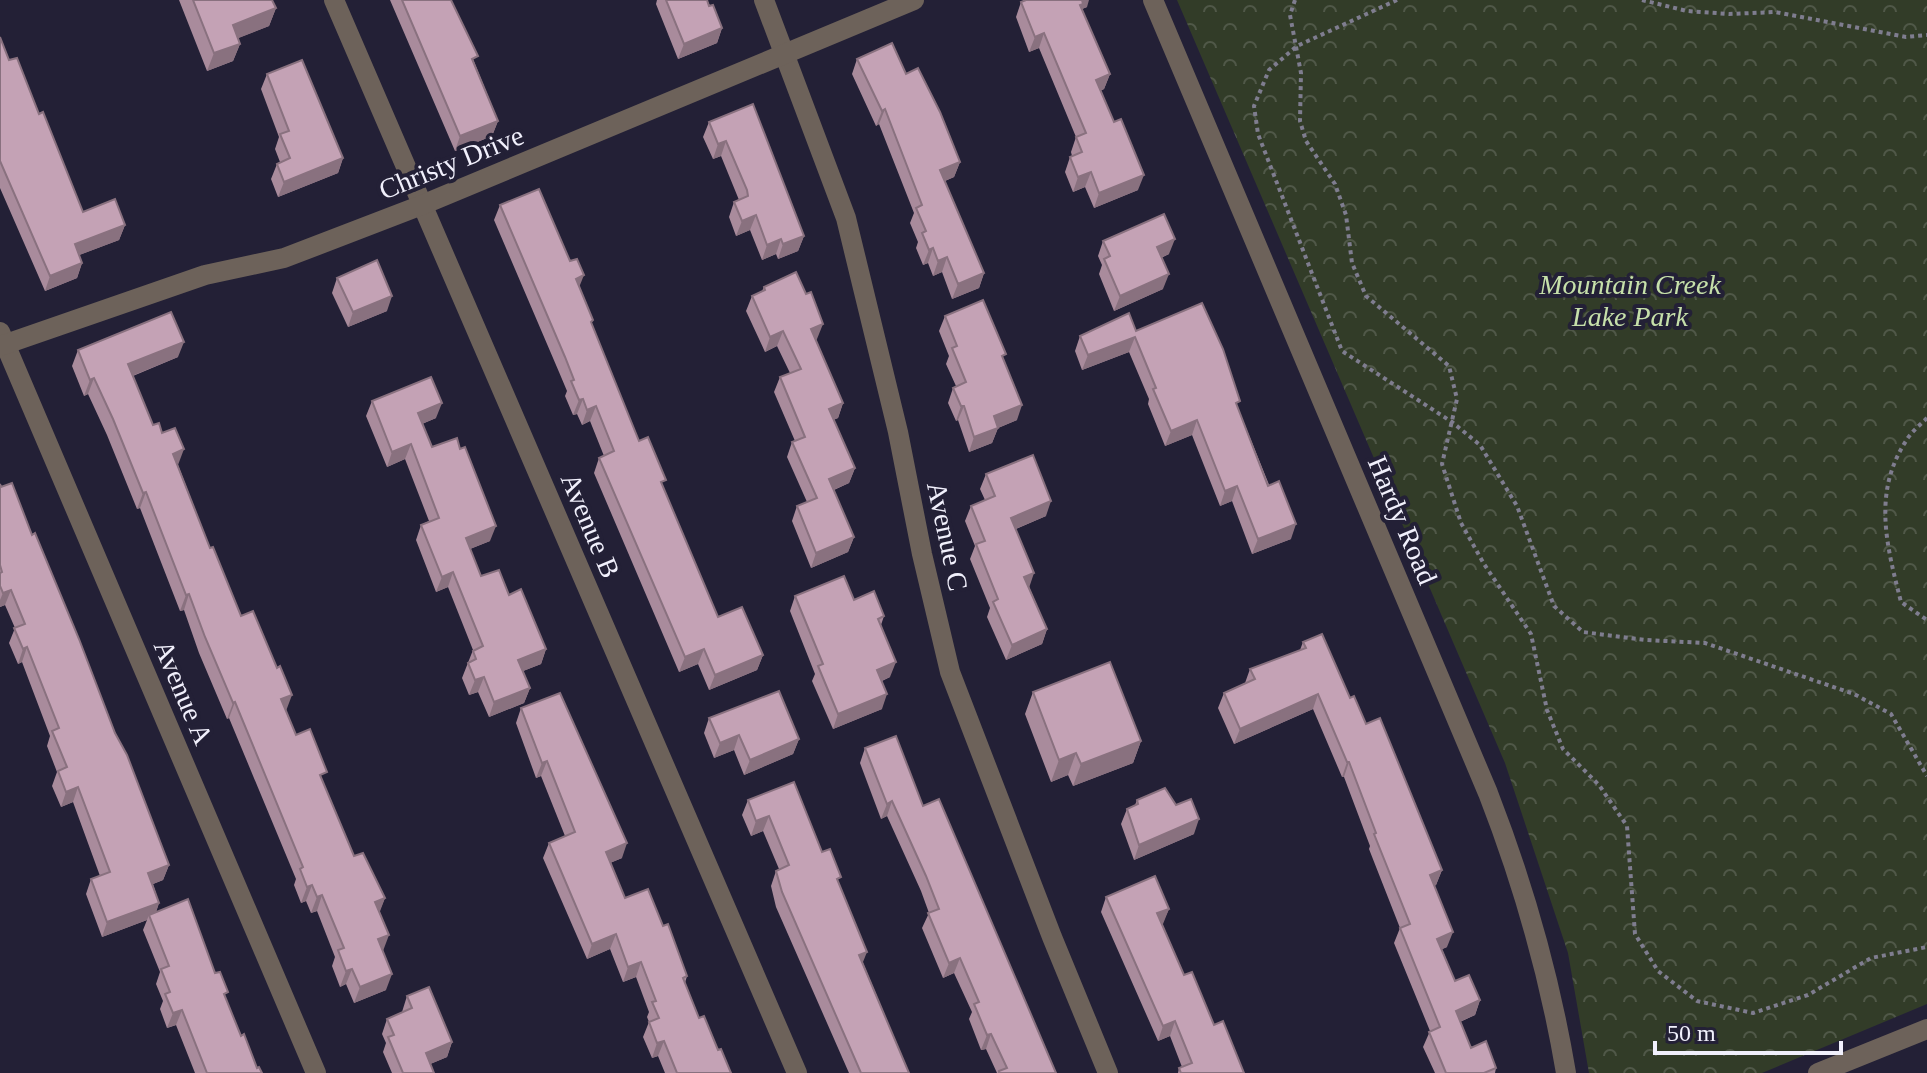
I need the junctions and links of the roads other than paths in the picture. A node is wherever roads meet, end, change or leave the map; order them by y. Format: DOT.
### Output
graph roads {
  1 [pos="334,0"];
  2 [pos="764,0"];
  3 [pos="914,0"];
  4 [pos="1153,0"];
  5 [pos="786,52"];
  6 [pos="422,205"];
  7 [pos="2,341"];
  8 [pos="1927,1029"];
  9 [pos="316,1073"];
  10 [pos="797,1073"];
  11 [pos="1108,1073"];
  12 [pos="1566,1073"];
  13 [pos="1818,1073"];
  1 -- 6 [label="street, Avenue B"];
  2 -- 5 [label="street, Avenue C"];
  3 -- 5 [label="street, Christy Drive"];
  4 -- 12 [label="street, Hardy Road"];
  5 -- 6 [label="street, Christy Drive"];
  5 -- 11 [label="street, Avenue C"];
  6 -- 7 [label="street, Christy Drive"];
  6 -- 10 [label="street, Avenue B"];
  7 -- 9 [label="street, Avenue A"];
  8 -- 13 [label="street"];
}
